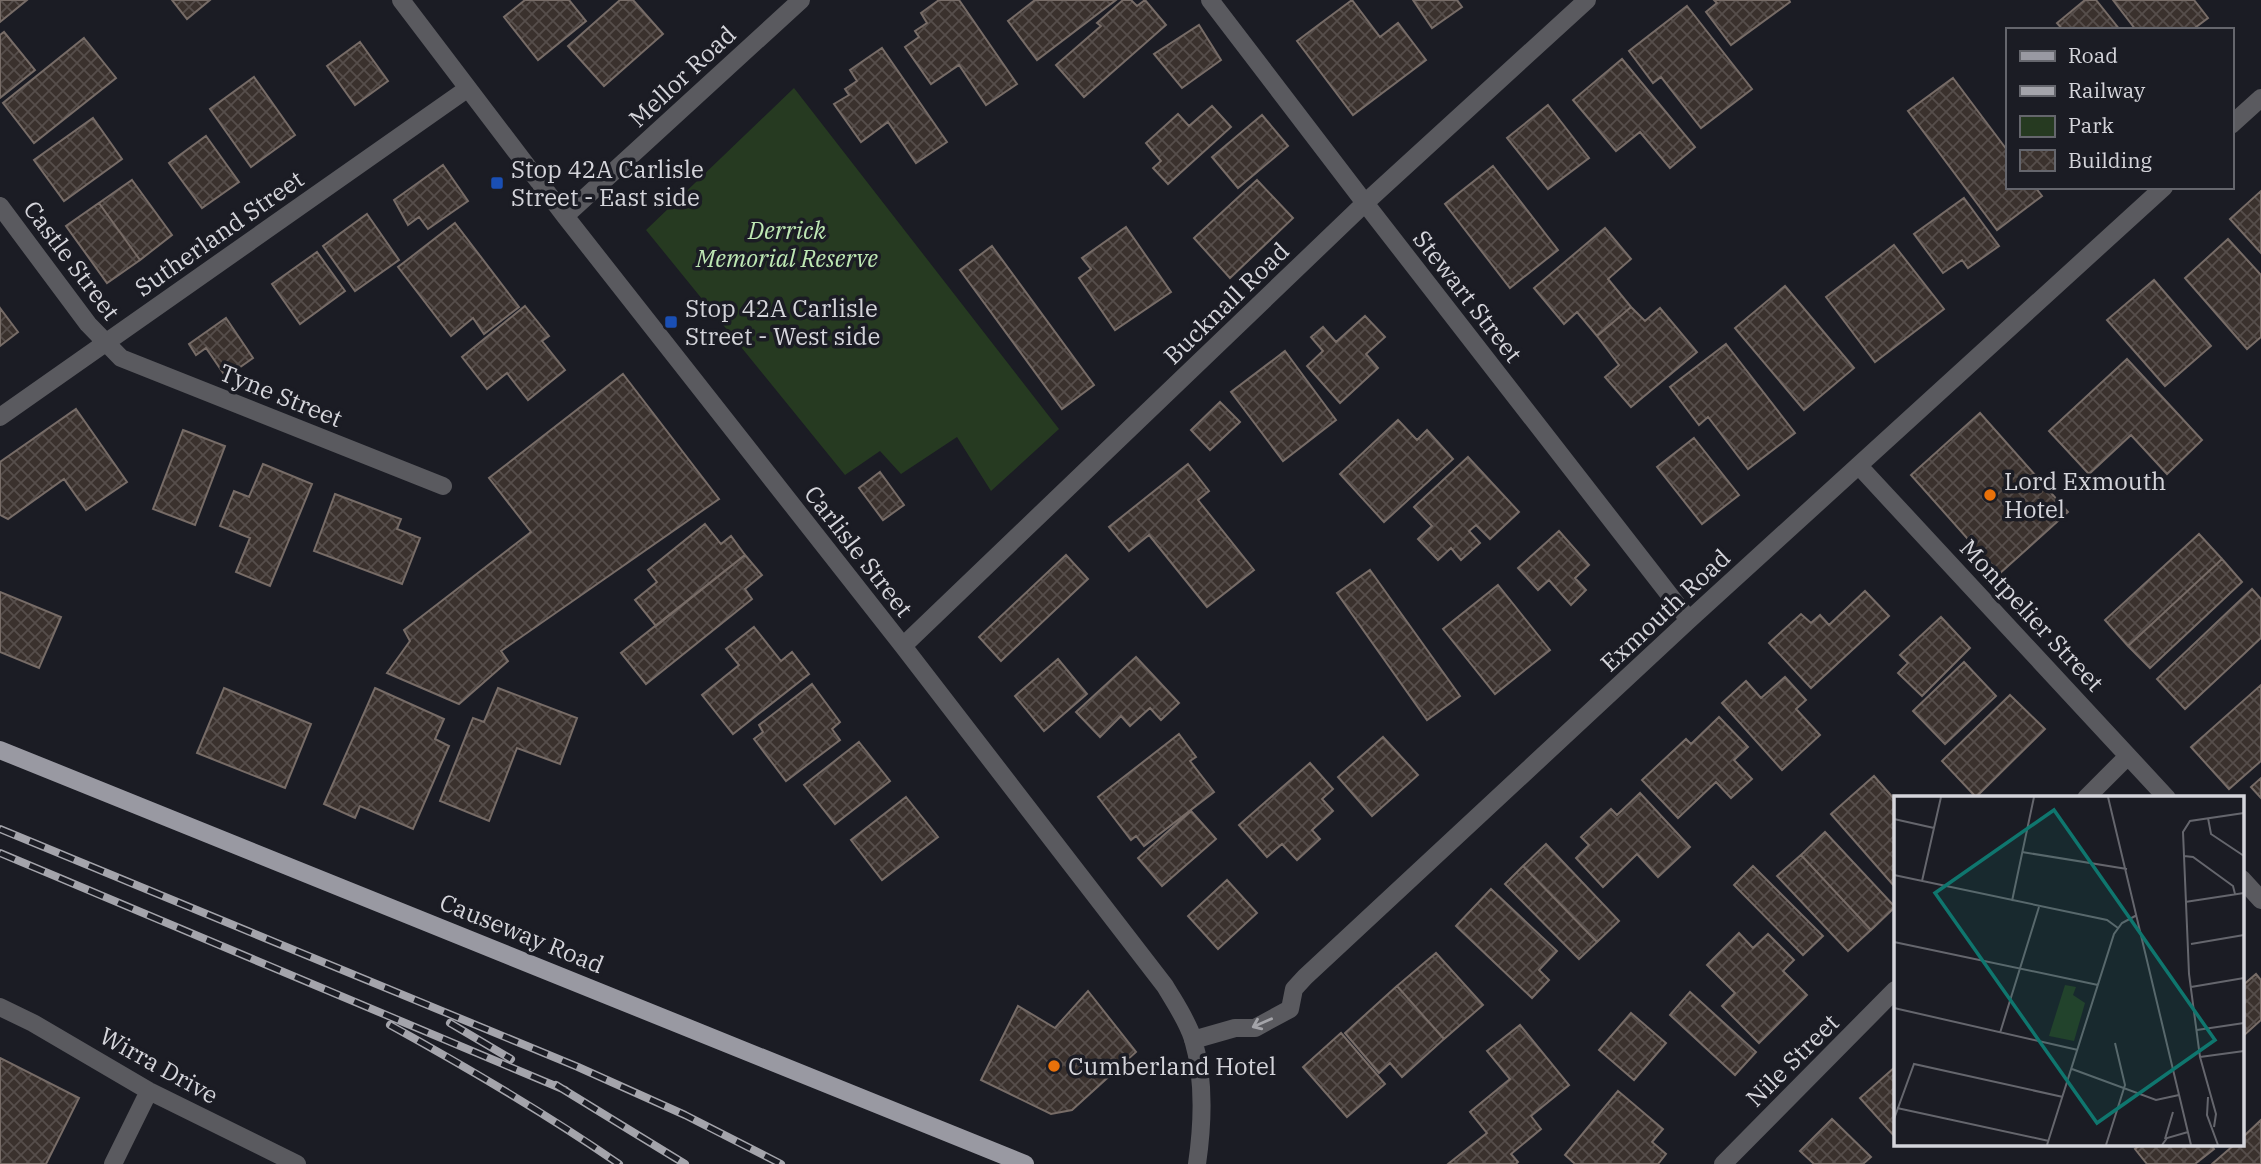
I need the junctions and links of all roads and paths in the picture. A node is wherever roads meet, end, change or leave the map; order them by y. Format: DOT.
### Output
graph roads {
  1 [pos="401,0"];
  2 [pos="800,0"];
  3 [pos="1210,0"];
  4 [pos="1587,0"];
  5 [pos="467,89"];
  6 [pos="2261,98"];
  7 [pos="2233,123"];
  8 [pos="2162,189"];
  9 [pos="1365,203"];
  10 [pos="0,206"];
  11 [pos="565,216"];
  12 [pos="105,343"];
  13 [pos="0,417"];
  14 [pos="1859,466"];
  15 [pos="443,486"];
  16 [pos="1689,620"];
  17 [pos="903,646"];
  18 [pos="0,750"];
  19 [pos="2128,756"];
  20 [pos="2088,796"];
  21 [pos="2165,796"];
  22 [pos="2244,881"];
  23 [pos="2261,900"];
  24 [pos="1894,991"];
  25 [pos="0,1007"];
  26 [pos="1193,1040"];
  27 [pos="149,1091"];
  28 [pos="113,1164"];
  29 [pos="297,1164"];
  30 [pos="1026,1164"];
  31 [pos="1197,1164"];
  32 [pos="1723,1164"];
  1 -- 5 [label="street, Carlisle Street"];
  2 -- 11 [label="street, Mellor Road"];
  3 -- 9 [label="street, Stewart Street"];
  4 -- 9 [label="street, Bucknall Road"];
  5 -- 11 [label="street, Carlisle Street"];
  5 -- 12 [label="street, Sutherland Street"];
  6 -- 7 [label="street"];
  8 -- 14 [label="street, Exmouth Road"];
  9 -- 16 [label="street, Stewart Street"];
  9 -- 17 [label="street, Bucknall Road"];
  10 -- 12 [label="street, Castle Street"];
  11 -- 17 [label="street, Carlisle Street"];
  12 -- 13 [label="street, Sutherland Street"];
  12 -- 15 [label="street, Tyne Street"];
  14 -- 16 [label="street, Exmouth Road"];
  14 -- 19 [label="street, Montpelier Street"];
  16 -- 26 [label="street, Exmouth Road, one-way"];
  17 -- 26 [label="street, Carlisle Street"];
  18 -- 30 [label="main road, Causeway Road"];
  19 -- 20 [label="street"];
  19 -- 21 [label="street, Montpelier Street"];
  22 -- 23 [label="street"];
  24 -- 32 [label="street, Nile Street"];
  25 -- 27 [label="street, Wirra Drive"];
  26 -- 31 [label="street, Carlisle Street"];
  27 -- 28 [label="street"];
  27 -- 29 [label="street, Wirra Drive"];
}
